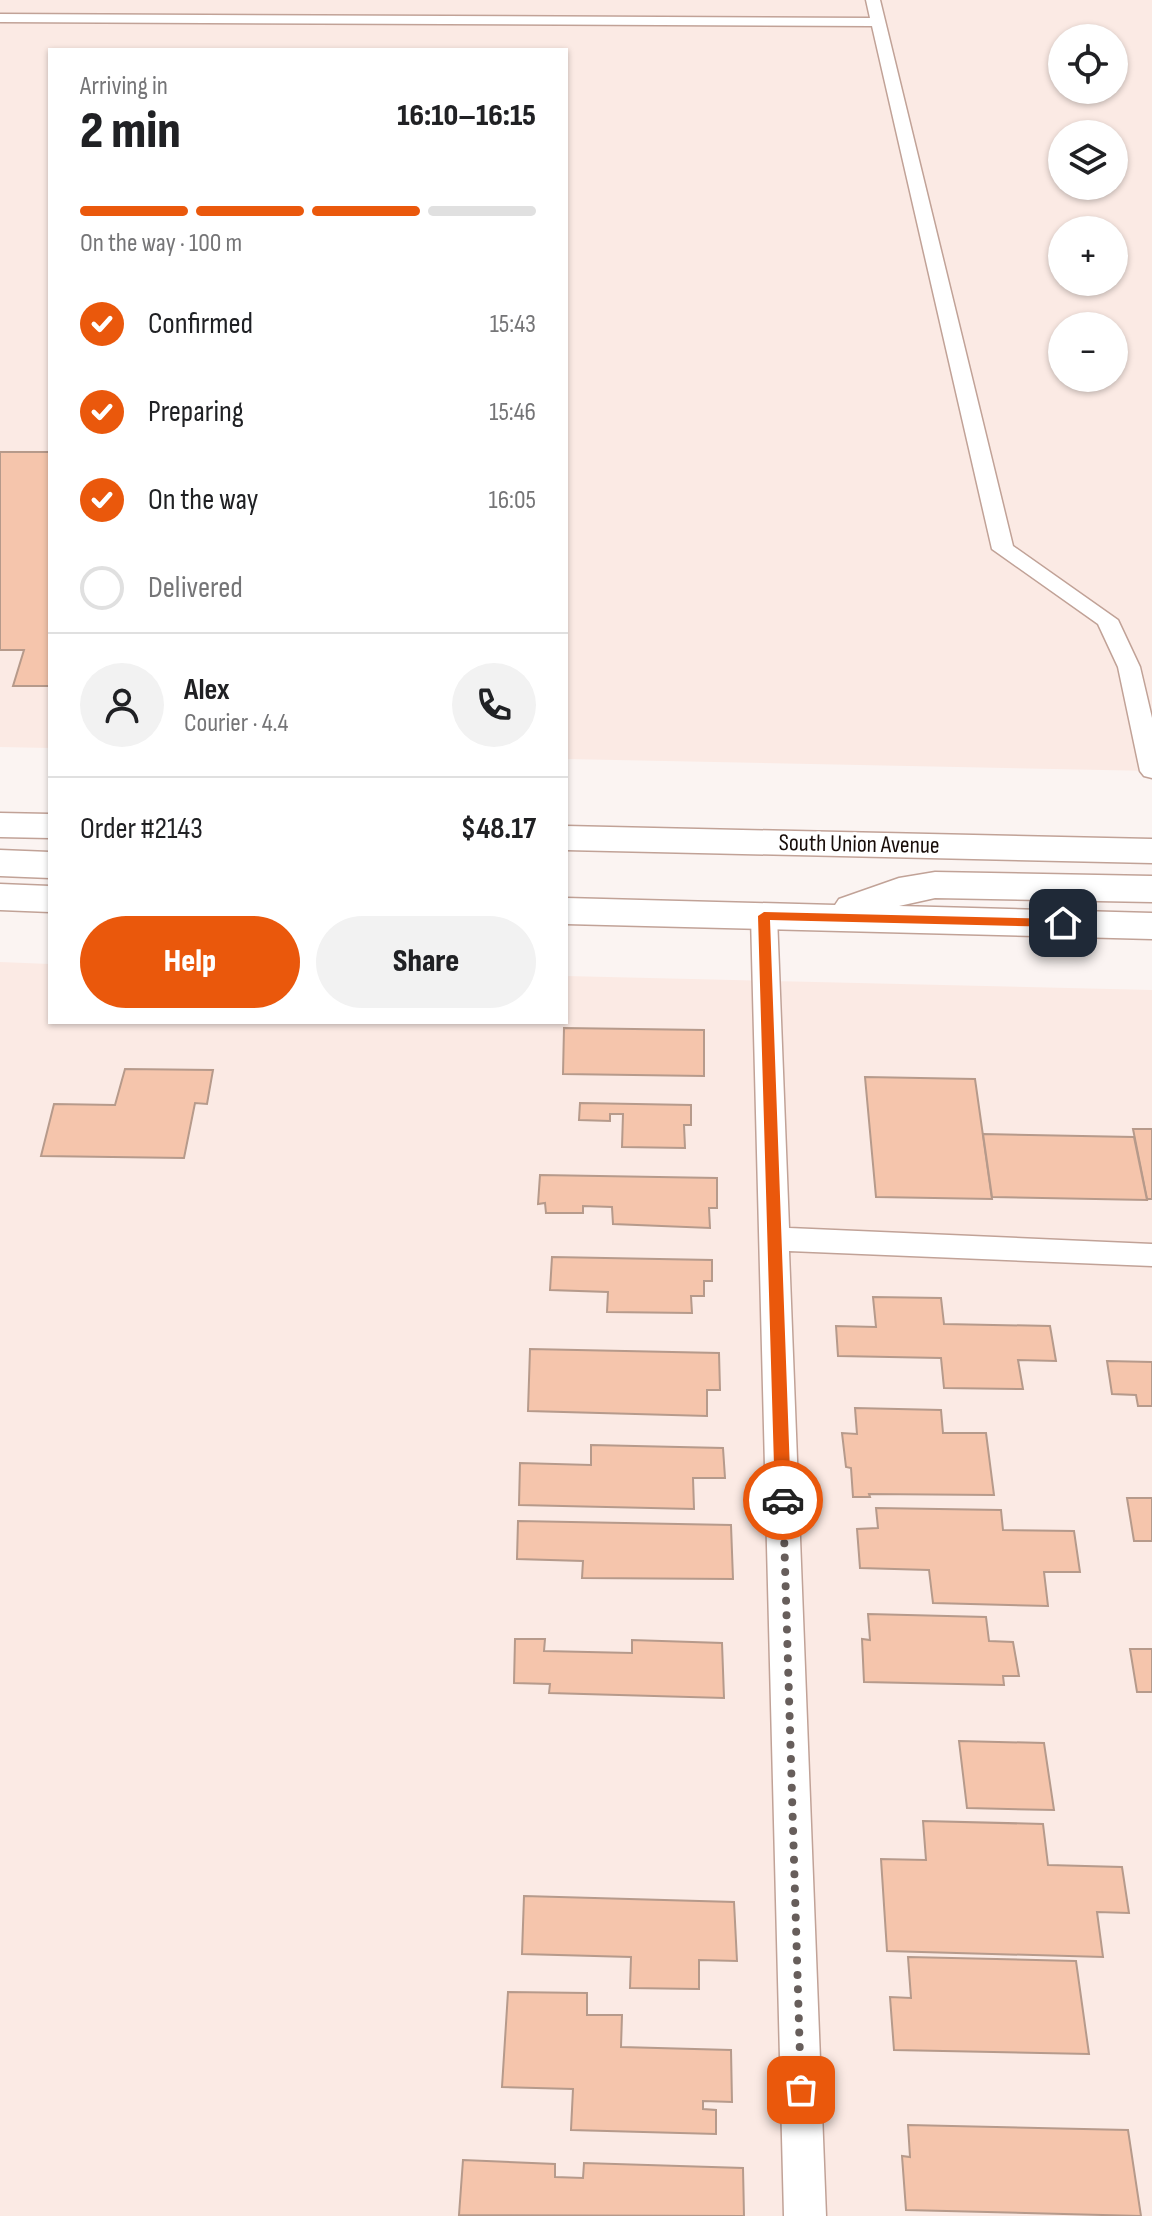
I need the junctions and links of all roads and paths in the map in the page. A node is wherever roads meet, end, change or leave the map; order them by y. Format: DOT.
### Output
graph roads {
  1 [pos="873,0"];
  2 [pos="0,18"];
  3 [pos="878,22"];
  4 [pos="1152,771"];
  5 [pos="0,825"];
  6 [pos="48,826"];
  7 [pos="568,838"];
  8 [pos="1152,851"];
  9 [pos="0,863"];
  10 [pos="48,865"];
  11 [pos="1152,889"];
  12 [pos="0,897"];
  13 [pos="48,899"];
  14 [pos="568,911"];
  15 [pos="764,916"];
  16 [pos="824,918"];
  17 [pos="1152,926"];
  18 [pos="775,1239"];
  19 [pos="1152,1255"];
  20 [pos="805,2216"];
  1 -- 3 [label="lane"];
  2 -- 3 [label="lane"];
  3 -- 4 [label="lane"];
  5 -- 6 [label="main road"];
  7 -- 8 [label="main road, South Union Avenue"];
  9 -- 10 [label="main road"];
  11 -- 16 [label="main road"];
  12 -- 13 [label="main road"];
  14 -- 15 [label="main road"];
  15 -- 16 [label="main road"];
  15 -- 18 [label="lane"];
  16 -- 17 [label="main road"];
  18 -- 19 [label="lane"];
  18 -- 20 [label="lane"];
}
